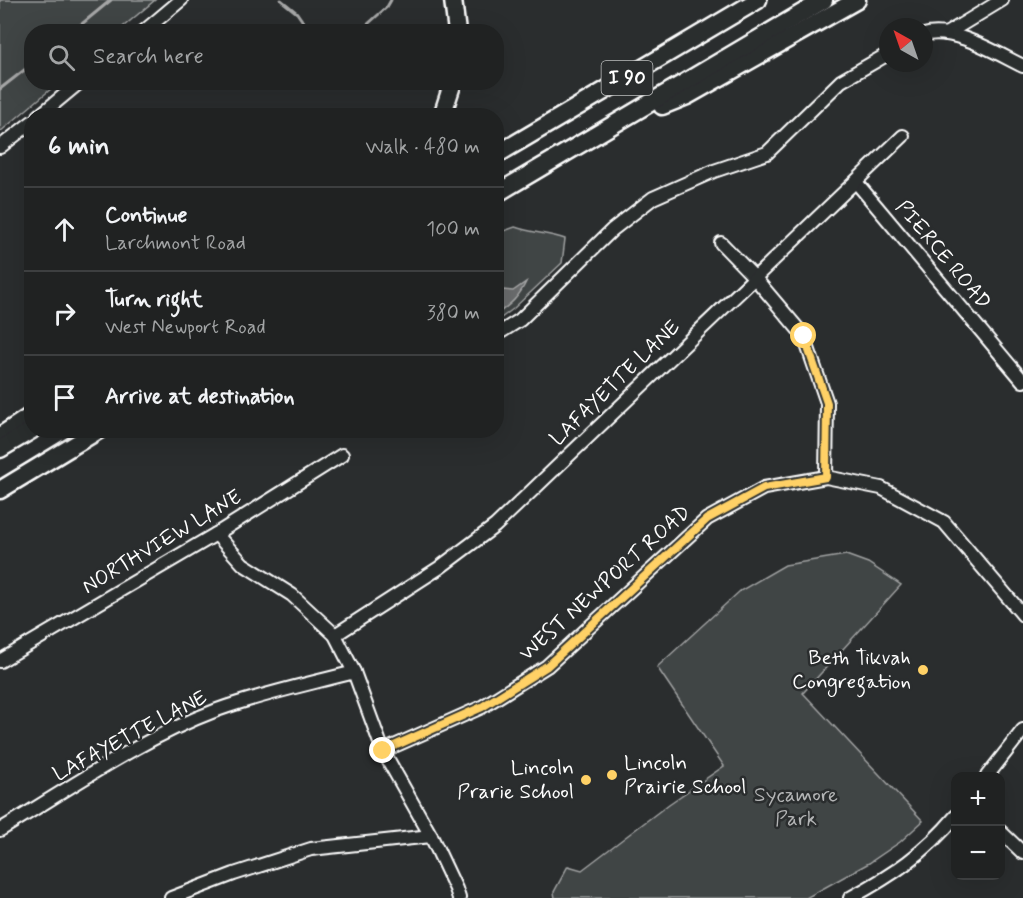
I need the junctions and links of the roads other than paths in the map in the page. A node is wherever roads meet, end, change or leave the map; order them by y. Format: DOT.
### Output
graph roads {
  1 [pos="181,0"];
  2 [pos="453,0"];
  3 [pos="758,0"];
  4 [pos="824,0"];
  5 [pos="857,0"];
  6 [pos="1002,0"];
  7 [pos="152,24"];
  8 [pos="456,24"];
  9 [pos="933,32"];
  10 [pos="946,33"];
  11 [pos="879,59"];
  12 [pos="1023,66"];
  13 [pos="70,90"];
  14 [pos="450,90"];
  15 [pos="49,108"];
  16 [pos="445,108"];
  17 [pos="24,128"];
  18 [pos="596,136"];
  19 [pos="903,136"];
  20 [pos="0,147"];
  21 [pos="504,150"];
  22 [pos="856,182"];
  23 [pos="504,189"];
  24 [pos="721,243"];
  25 [pos="754,277"];
  26 [pos="504,330"];
  27 [pos="1023,381"];
  28 [pos="24,420"];
  29 [pos="24,435"];
  30 [pos="0,436"];
  31 [pos="86,438"];
  32 [pos="0,449"];
  33 [pos="342,455"];
  34 [pos="826,477"];
  35 [pos="0,490"];
  36 [pos="216,534"];
  37 [pos="1023,615"];
  38 [pos="335,636"];
  39 [pos="0,661"];
  40 [pos="354,672"];
  41 [pos="1023,730"];
  42 [pos="383,751"];
  43 [pos="991,772"];
  44 [pos="951,821"];
  45 [pos="0,830"];
  46 [pos="430,836"];
  47 [pos="1005,836"];
  48 [pos="1023,853"];
  49 [pos="873,893"];
  50 [pos="171,898"];
  51 [pos="459,898"];
  52 [pos="850,898"];
  1 -- 7 [label="street"];
  2 -- 8 [label="highway"];
  3 -- 21 [label="highway, I 90"];
  4 -- 18 [label="highway, I 90"];
  5 -- 18 [label="highway"];
  6 -- 10 [label="street"];
  9 -- 10 [label="street"];
  10 -- 12 [label="street"];
  11 -- 26 [label="street"];
  13 -- 15 [label="street"];
  14 -- 16 [label="highway"];
  17 -- 20 [label="street"];
  18 -- 23 [label="highway, I 90"];
  19 -- 22 [label="street, LAFAYETTE LANE"];
  22 -- 25 [label="street, LAFAYETTE LANE"];
  22 -- 27 [label="street, PIERCE ROAD"];
  24 -- 25 [label="street"];
  25 -- 34 [label="street"];
  25 -- 38 [label="street, LAFAYETTE LANE"];
  28 -- 30 [label="highway"];
  29 -- 32 [label="highway"];
  31 -- 35 [label="highway"];
  33 -- 36 [label="street, NORTHVIEW LANE"];
  34 -- 37 [label="street"];
  34 -- 42 [label="street, WEST NEWPORT ROAD"];
  36 -- 38 [label="street"];
  36 -- 39 [label="street, NORTHVIEW LANE"];
  38 -- 40 [label="street"];
  40 -- 42 [label="street"];
  40 -- 45 [label="street, LAFAYETTE LANE"];
  41 -- 43 [label="street"];
  42 -- 46 [label="street"];
  44 -- 49 [label="street"];
  46 -- 50 [label="street"];
  46 -- 51 [label="street"];
  47 -- 48 [label="street"];
  49 -- 52 [label="street"];
}
